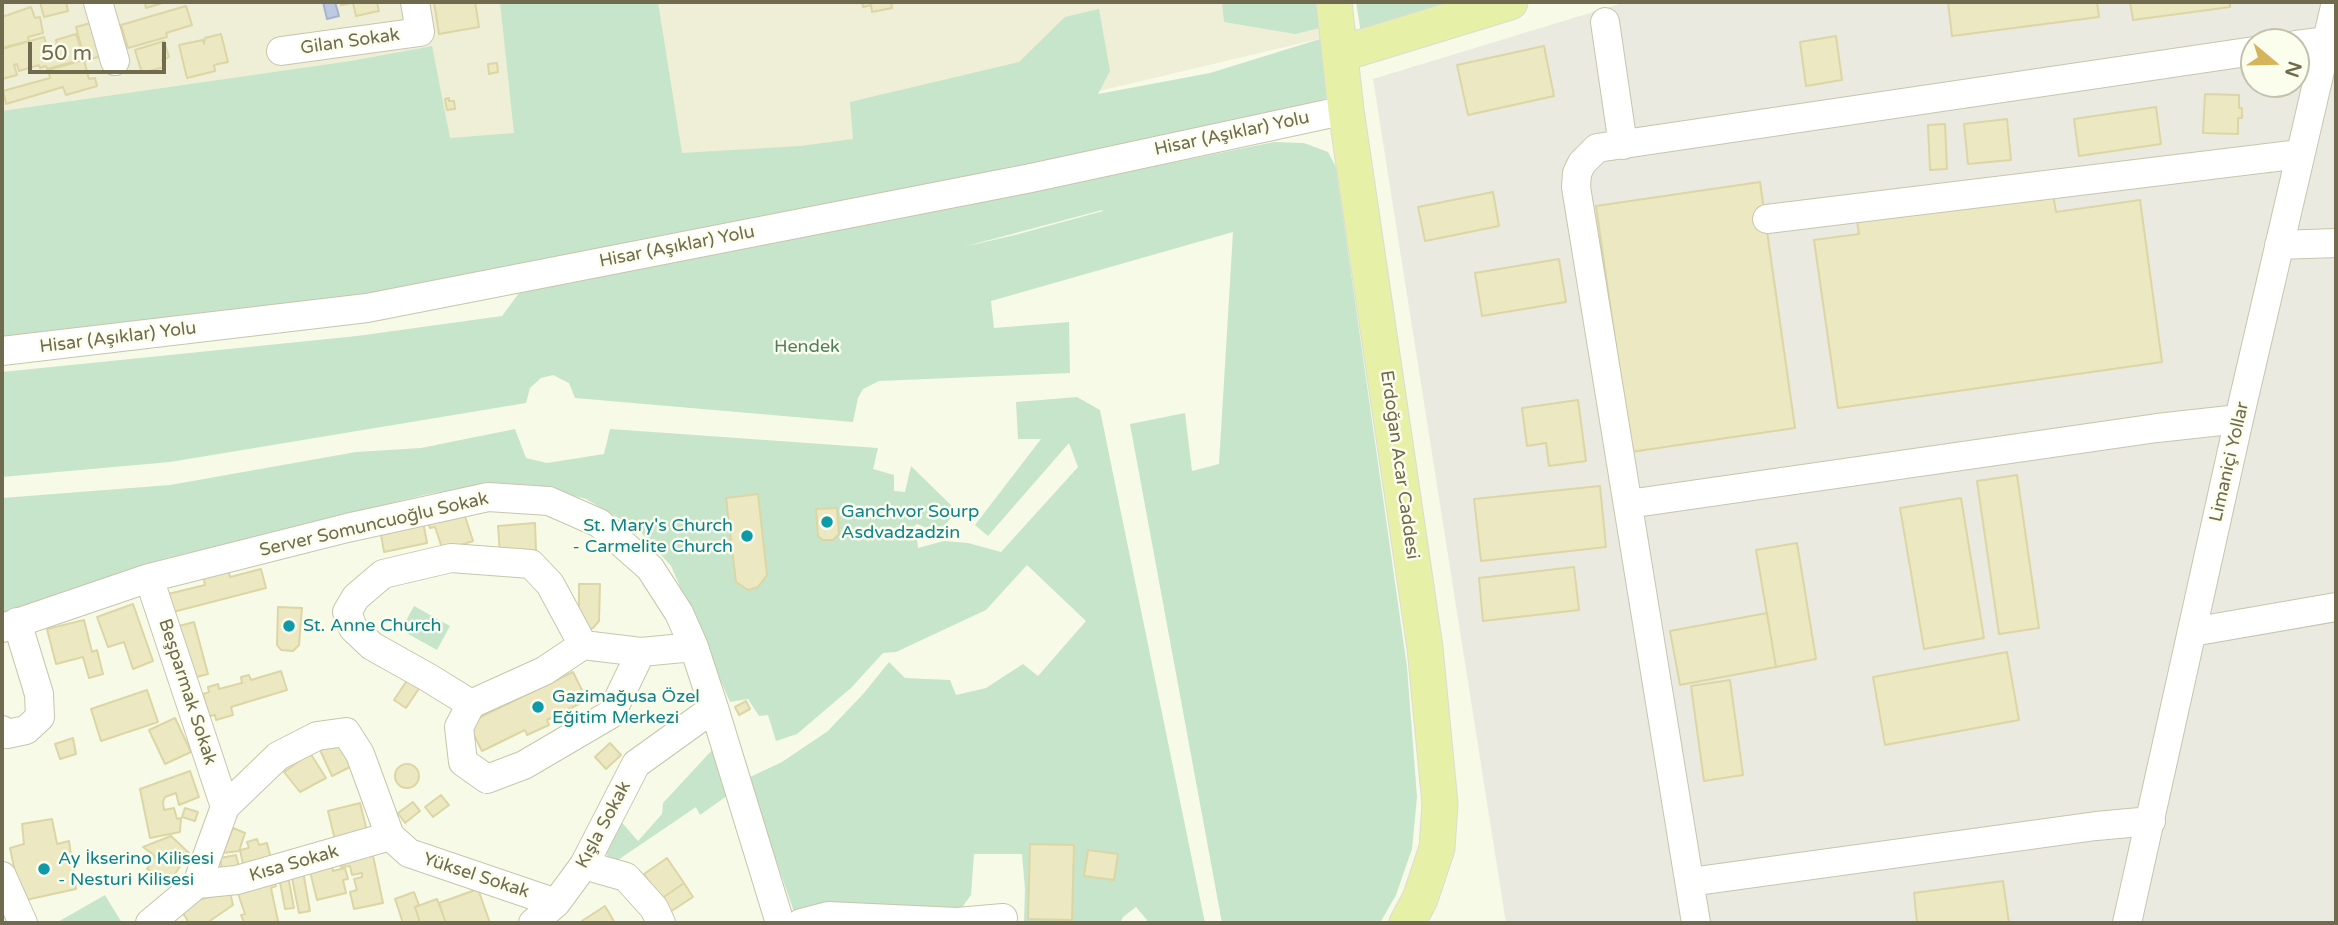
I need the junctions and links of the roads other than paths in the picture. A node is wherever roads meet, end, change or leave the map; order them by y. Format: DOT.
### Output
graph roads {
  1 [pos="98,2"];
  2 [pos="415,2"];
  3 [pos="1334,2"];
  4 [pos="1510,2"];
  5 [pos="2336,2"];
  6 [pos="1605,22"];
  7 [pos="2327,41"];
  8 [pos="2310,43"];
  9 [pos="281,51"];
  10 [pos="2240,53"];
  11 [pos="1340,54"];
  12 [pos="115,61"];
  13 [pos="1346,110"];
  14 [pos="1623,145"];
  15 [pos="2300,154"];
  16 [pos="1767,219"];
  17 [pos="2336,243"];
  18 [pos="2279,245"];
  19 [pos="2,351"];
  20 [pos="2239,419"];
  21 [pos="1628,504"];
  22 [pos="149,578"];
  23 [pos="2336,607"];
  24 [pos="10,625"];
  25 [pos="2192,632"];
  26 [pos="583,645"];
  27 [pos="694,647"];
  28 [pos="641,652"];
  29 [pos="471,704"];
  30 [pos="714,708"];
  31 [pos="2,730"];
  32 [pos="225,807"];
  33 [pos="2151,821"];
  34 [pos="390,836"];
  35 [pos="584,865"];
  36 [pos="2,876"];
  37 [pos="1690,883"];
  38 [pos="197,884"];
  39 [pos="556,903"];
  40 [pos="1003,918"];
  41 [pos="23,923"];
  42 [pos="150,923"];
  43 [pos="533,923"];
  44 [pos="661,923"];
  45 [pos="780,923"];
  46 [pos="800,923"];
  47 [pos="1406,923"];
  48 [pos="1696,923"];
  49 [pos="2127,923"];
  1 -- 12 [label="street"];
  2 -- 9 [label="street, Gilan Sokak"];
  3 -- 11 [label="main road, Erdoğan Acar Caddesi"];
  4 -- 11 [label="main road"];
  5 -- 7 [label="street, Limaniçi Yollar"];
  6 -- 14 [label="street"];
  7 -- 8 [label="street"];
  7 -- 15 [label="street, Limaniçi Yollar"];
  10 -- 14 [label="street"];
  11 -- 13 [label="main road, Erdoğan Acar Caddesi"];
  13 -- 19 [label="street, Hisar (Aşıklar) Yolu"];
  13 -- 47 [label="main road, Erdoğan Acar Caddesi"];
  14 -- 21 [label="street"];
  15 -- 16 [label="street"];
  15 -- 18 [label="street, Limaniçi Yollar"];
  17 -- 18 [label="street"];
  18 -- 20 [label="street, Limaniçi Yollar"];
  20 -- 21 [label="street"];
  20 -- 25 [label="street, Limaniçi Yollar"];
  21 -- 37 [label="street"];
  22 -- 24 [label="street, Server Somuncuoğlu Sokak"];
  22 -- 27 [label="street, Server Somuncuoğlu Sokak"];
  22 -- 32 [label="street, Beşparmak Sokak"];
  23 -- 25 [label="street"];
  24 -- 31 [label="street"];
  25 -- 33 [label="street, Limaniçi Yollar"];
  26 -- 28 [label="street"];
  26 -- 29 [label="street"];
  26 -- 29 [label="street"];
  27 -- 28 [label="street"];
  27 -- 30 [label="street, Server Somuncuoğlu Sokak"];
  28 -- 29 [label="street"];
  30 -- 35 [label="street, Kışla Sokak"];
  30 -- 45 [label="street, Server Somuncuoğlu Sokak"];
  32 -- 34 [label="street"];
  32 -- 38 [label="street"];
  33 -- 37 [label="street"];
  33 -- 49 [label="street, Limaniçi Yollar"];
  34 -- 38 [label="street, Kısa Sokak"];
  34 -- 39 [label="street, Yüksel Sokak"];
  35 -- 39 [label="street, Kışla Sokak"];
  35 -- 44 [label="street"];
  36 -- 41 [label="street"];
  37 -- 48 [label="street"];
  38 -- 42 [label="street"];
  39 -- 43 [label="street, Kışla Sokak"];
  40 -- 46 [label="street"];
}
